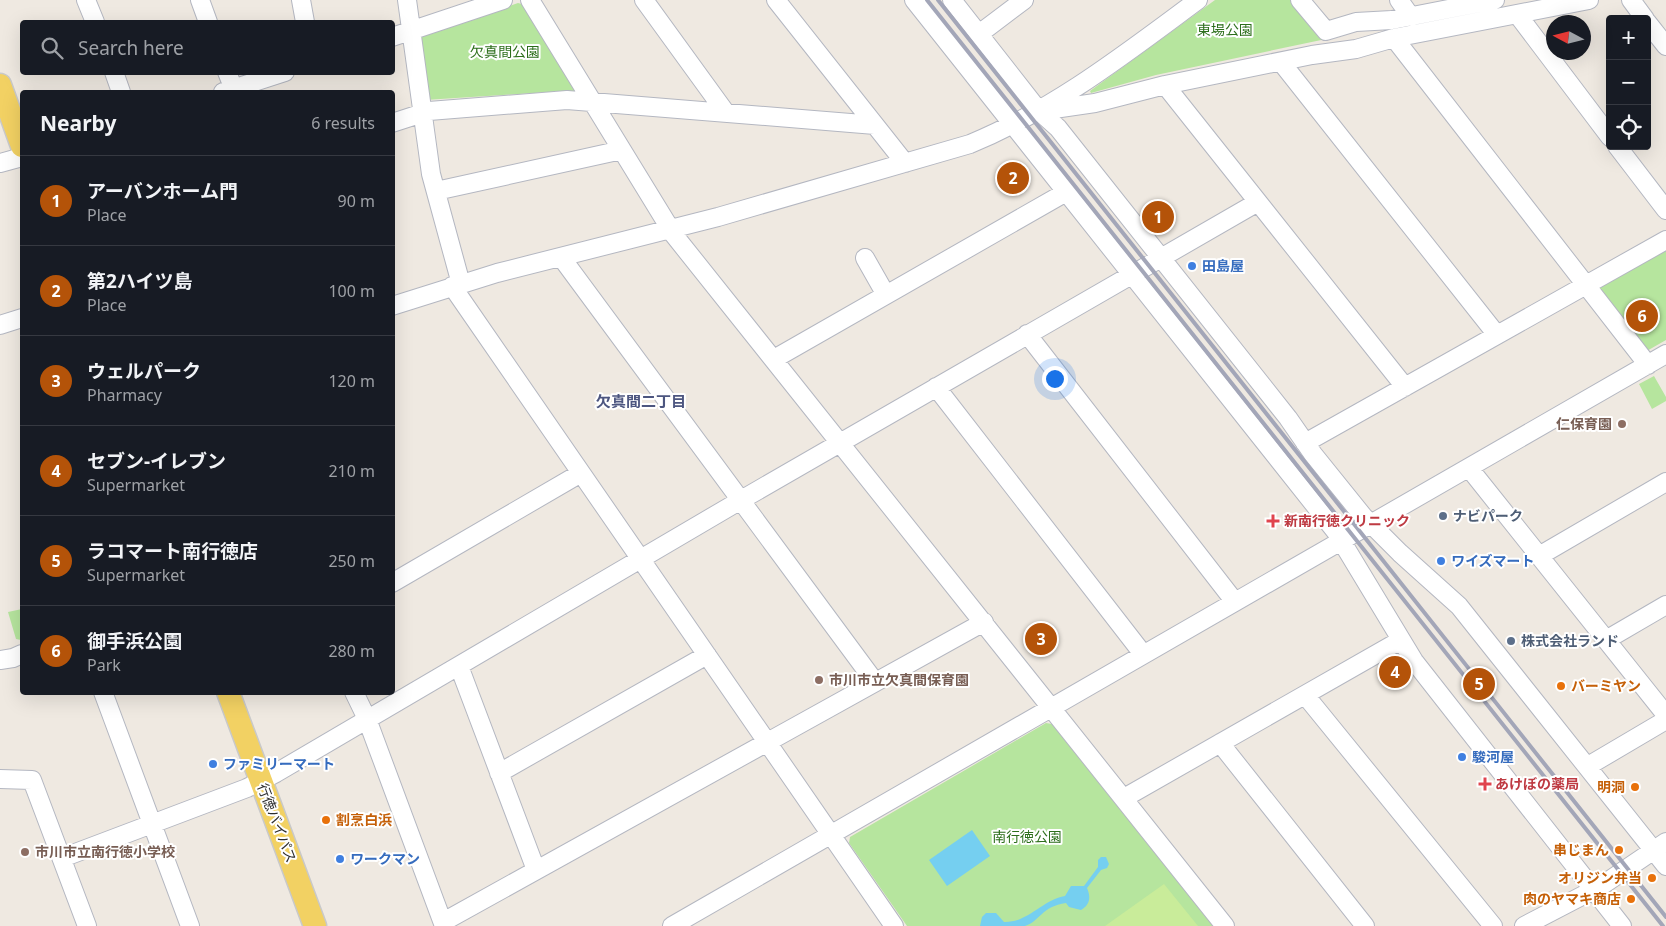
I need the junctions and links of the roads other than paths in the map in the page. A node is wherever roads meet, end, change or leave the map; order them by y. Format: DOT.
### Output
graph roads {
  1 [pos="86,0"];
  2 [pos="200,0"];
  3 [pos="301,0"];
  4 [pos="407,0"];
  5 [pos="503,0"];
  6 [pos="530,0"];
  7 [pos="644,0"];
  8 [pos="776,0"];
  9 [pos="914,0"];
  10 [pos="952,0"];
  11 [pos="1024,0"];
  12 [pos="1198,0"];
  13 [pos="1300,0"];
  14 [pos="1399,0"];
  15 [pos="1495,0"];
  16 [pos="1589,0"];
  17 [pos="1631,0"];
  18 [pos="1516,14"];
  19 [pos="1642,15"];
  20 [pos="1410,17"];
  21 [pos="94,20"];
  22 [pos="207,20"];
  23 [pos="305,20"];
  24 [pos="1651,27"];
  25 [pos="411,30"];
  26 [pos="979,34"];
  27 [pos="395,36"];
  28 [pos="1394,38"];
  29 [pos="1666,46"];
  30 [pos="1281,62"];
  31 [pos="115,75"];
  32 [pos="227,75"];
  33 [pos="276,75"];
  34 [pos="0,85"];
  35 [pos="1165,85"];
  36 [pos="120,90"];
  37 [pos="230,90"];
  38 [pos="233,90"];
  39 [pos="592,102"];
  40 [pos="1039,111"];
  41 [pos="422,113"];
  42 [pos="726,113"];
  43 [pos="395,122"];
  44 [pos="875,125"];
  45 [pos="1014,125"];
  46 [pos="1606,132"];
  47 [pos="20,140"];
  48 [pos="622,150"];
  49 [pos="1620,150"];
  50 [pos="20,158"];
  51 [pos="0,163"];
  52 [pos="906,163"];
  53 [pos="436,191"];
  54 [pos="1068,191"];
  55 [pos="1258,202"];
  56 [pos="1666,210"];
  57 [pos="670,228"];
  58 [pos="1666,240"];
  59 [pos="561,256"];
  60 [pos="865,258"];
  61 [pos="1162,258"];
  62 [pos="1134,274"];
  63 [pos="457,285"];
  64 [pos="1586,285"];
  65 [pos="886,295"];
  66 [pos="395,305"];
  67 [pos="20,319"];
  68 [pos="0,325"];
  69 [pos="1028,334"];
  70 [pos="1497,335"];
  71 [pos="1666,354"];
  72 [pos="774,359"];
  73 [pos="1648,365"];
  74 [pos="936,387"];
  75 [pos="1405,387"];
  76 [pos="840,443"];
  77 [pos="1305,443"];
  78 [pos="1469,468"];
  79 [pos="581,473"];
  80 [pos="1666,482"];
  81 [pos="741,500"];
  82 [pos="1371,524"];
  83 [pos="1342,541"];
  84 [pos="1539,556"];
  85 [pos="641,559"];
  86 [pos="395,581"];
  87 [pos="1235,602"];
  88 [pos="1666,605"];
  89 [pos="984,622"];
  90 [pos="1401,640"];
  91 [pos="1606,640"];
  92 [pos="1143,654"];
  93 [pos="20,655"];
  94 [pos="707,655"];
  95 [pos="0,660"];
  96 [pos="459,666"];
  97 [pos="874,682"];
  98 [pos="104,695"];
  99 [pos="229,695"];
  100 [pos="355,695"];
  101 [pos="1305,695"];
  102 [pos="1051,707"];
  103 [pos="1666,715"];
  104 [pos="367,719"];
  105 [pos="1666,720"];
  106 [pos="767,743"];
  107 [pos="1220,743"];
  108 [pos="1588,766"];
  109 [pos="499,773"];
  110 [pos="0,779"];
  111 [pos="261,781"];
  112 [pos="1124,798"];
  113 [pos="152,824"];
  114 [pos="831,835"];
  115 [pos="1659,846"];
  116 [pos="62,858"];
  117 [pos="1666,866"];
  118 [pos="536,870"];
  119 [pos="1594,889"];
  120 [pos="443,924"];
  121 [pos="87,926"];
  122 [pos="190,926"];
  123 [pos="315,926"];
  124 [pos="672,926"];
  125 [pos="894,926"];
  126 [pos="1225,926"];
  127 [pos="1365,926"];
  128 [pos="1493,926"];
  129 [pos="1524,926"];
  130 [pos="1622,926"];
  1 -- 21 [label="street"];
  2 -- 22 [label="street"];
  3 -- 23 [label="street"];
  4 -- 25 [label="street"];
  5 -- 25 [label="street"];
  6 -- 39 [label="street"];
  7 -- 42 [label="street"];
  8 -- 44 [label="street"];
  9 -- 45 [label="street"];
  10 -- 26 [label="street"];
  11 -- 26 [label="street"];
  12 -- 40 [label="street"];
  13 -- 20 [label="street"];
  14 -- 20 [label="street"];
  15 -- 20 [label="street"];
  16 -- 18 [label="street"];
  17 -- 19 [label="street"];
  18 -- 28 [label="street"];
  18 -- 46 [label="street"];
  24 -- 29 [label="street"];
  25 -- 27 [label="street"];
  25 -- 41 [label="street"];
  26 -- 40 [label="street"];
  28 -- 30 [label="street"];
  28 -- 64 [label="street"];
  30 -- 35 [label="street"];
  30 -- 70 [label="street"];
  31 -- 36 [label="street"];
  32 -- 37 [label="street"];
  33 -- 38 [label="street"];
  34 -- 47 [label="main road"];
  35 -- 40 [label="street"];
  35 -- 55 [label="street"];
  39 -- 41 [label="street"];
  39 -- 42 [label="street"];
  39 -- 48 [label="street"];
  40 -- 45 [label="street"];
  40 -- 61 [label="street"];
  41 -- 43 [label="street"];
  41 -- 53 [label="street"];
  42 -- 44 [label="street"];
  44 -- 52 [label="street"];
  45 -- 52 [label="street"];
  45 -- 54 [label="street"];
  48 -- 53 [label="street"];
  48 -- 57 [label="street"];
  49 -- 56 [label="street"];
  50 -- 51 [label="street"];
  52 -- 57 [label="street"];
  53 -- 63 [label="street"];
  54 -- 62 [label="street"];
  54 -- 65 [label="street"];
  55 -- 61 [label="street"];
  55 -- 75 [label="street"];
  57 -- 59 [label="street"];
  57 -- 72 [label="street"];
  58 -- 64 [label="street"];
  59 -- 63 [label="street"];
  59 -- 81 [label="street"];
  60 -- 65 [label="street"];
  61 -- 62 [label="street"];
  61 -- 77 [label="street"];
  62 -- 69 [label="street"];
  62 -- 83 [label="street"];
  63 -- 66 [label="street"];
  63 -- 79 [label="street"];
  64 -- 70 [label="street"];
  64 -- 73 [label="street"];
  65 -- 72 [label="street"];
  67 -- 68 [label="street"];
  69 -- 74 [label="street"];
  69 -- 87 [label="street"];
  70 -- 75 [label="street"];
  71 -- 73 [label="street"];
  72 -- 76 [label="street"];
  73 -- 78 [label="street"];
  74 -- 76 [label="street"];
  74 -- 92 [label="street"];
  75 -- 77 [label="street"];
  76 -- 81 [label="street"];
  76 -- 89 [label="street"];
  77 -- 82 [label="street"];
  78 -- 82 [label="street"];
  78 -- 84 [label="street"];
  79 -- 85 [label="street"];
  79 -- 86 [label="street"];
  80 -- 84 [label="street"];
  81 -- 85 [label="street"];
  81 -- 97 [label="street"];
  82 -- 83 [label="street"];
  82 -- 108 [label="street"];
  83 -- 87 [label="street"];
  83 -- 90 [label="street"];
  84 -- 91 [label="street"];
  85 -- 94 [label="street"];
  85 -- 96 [label="street"];
  87 -- 92 [label="street"];
  88 -- 91 [label="street"];
  89 -- 97 [label="street"];
  89 -- 102 [label="street"];
  90 -- 101 [label="street"];
  90 -- 119 [label="street"];
  91 -- 103 [label="street"];
  92 -- 102 [label="street"];
  93 -- 95 [label="street"];
  94 -- 106 [label="street"];
  94 -- 109 [label="street"];
  96 -- 104 [label="street"];
  96 -- 109 [label="street"];
  97 -- 106 [label="street"];
  98 -- 113 [label="street"];
  99 -- 111 [label="main road, 行徳バイパス"];
  100 -- 104 [label="street"];
  101 -- 107 [label="street"];
  101 -- 128 [label="street"];
  102 -- 112 [label="street"];
  102 -- 114 [label="street"];
  104 -- 111 [label="street"];
  104 -- 120 [label="street"];
  105 -- 108 [label="street"];
  106 -- 114 [label="street"];
  106 -- 118 [label="street"];
  107 -- 112 [label="street"];
  107 -- 127 [label="street"];
  108 -- 115 [label="street"];
  109 -- 118 [label="street"];
  110 -- 116 [label="street"];
  111 -- 113 [label="street"];
  111 -- 123 [label="main road, 行徳バイパス"];
  112 -- 126 [label="street"];
  113 -- 116 [label="street"];
  113 -- 122 [label="street"];
  114 -- 124 [label="street"];
  114 -- 125 [label="street"];
  115 -- 117 [label="street"];
  115 -- 119 [label="street"];
  116 -- 121 [label="street"];
  118 -- 120 [label="street"];
  119 -- 129 [label="street"];
  119 -- 130 [label="street"];
}
